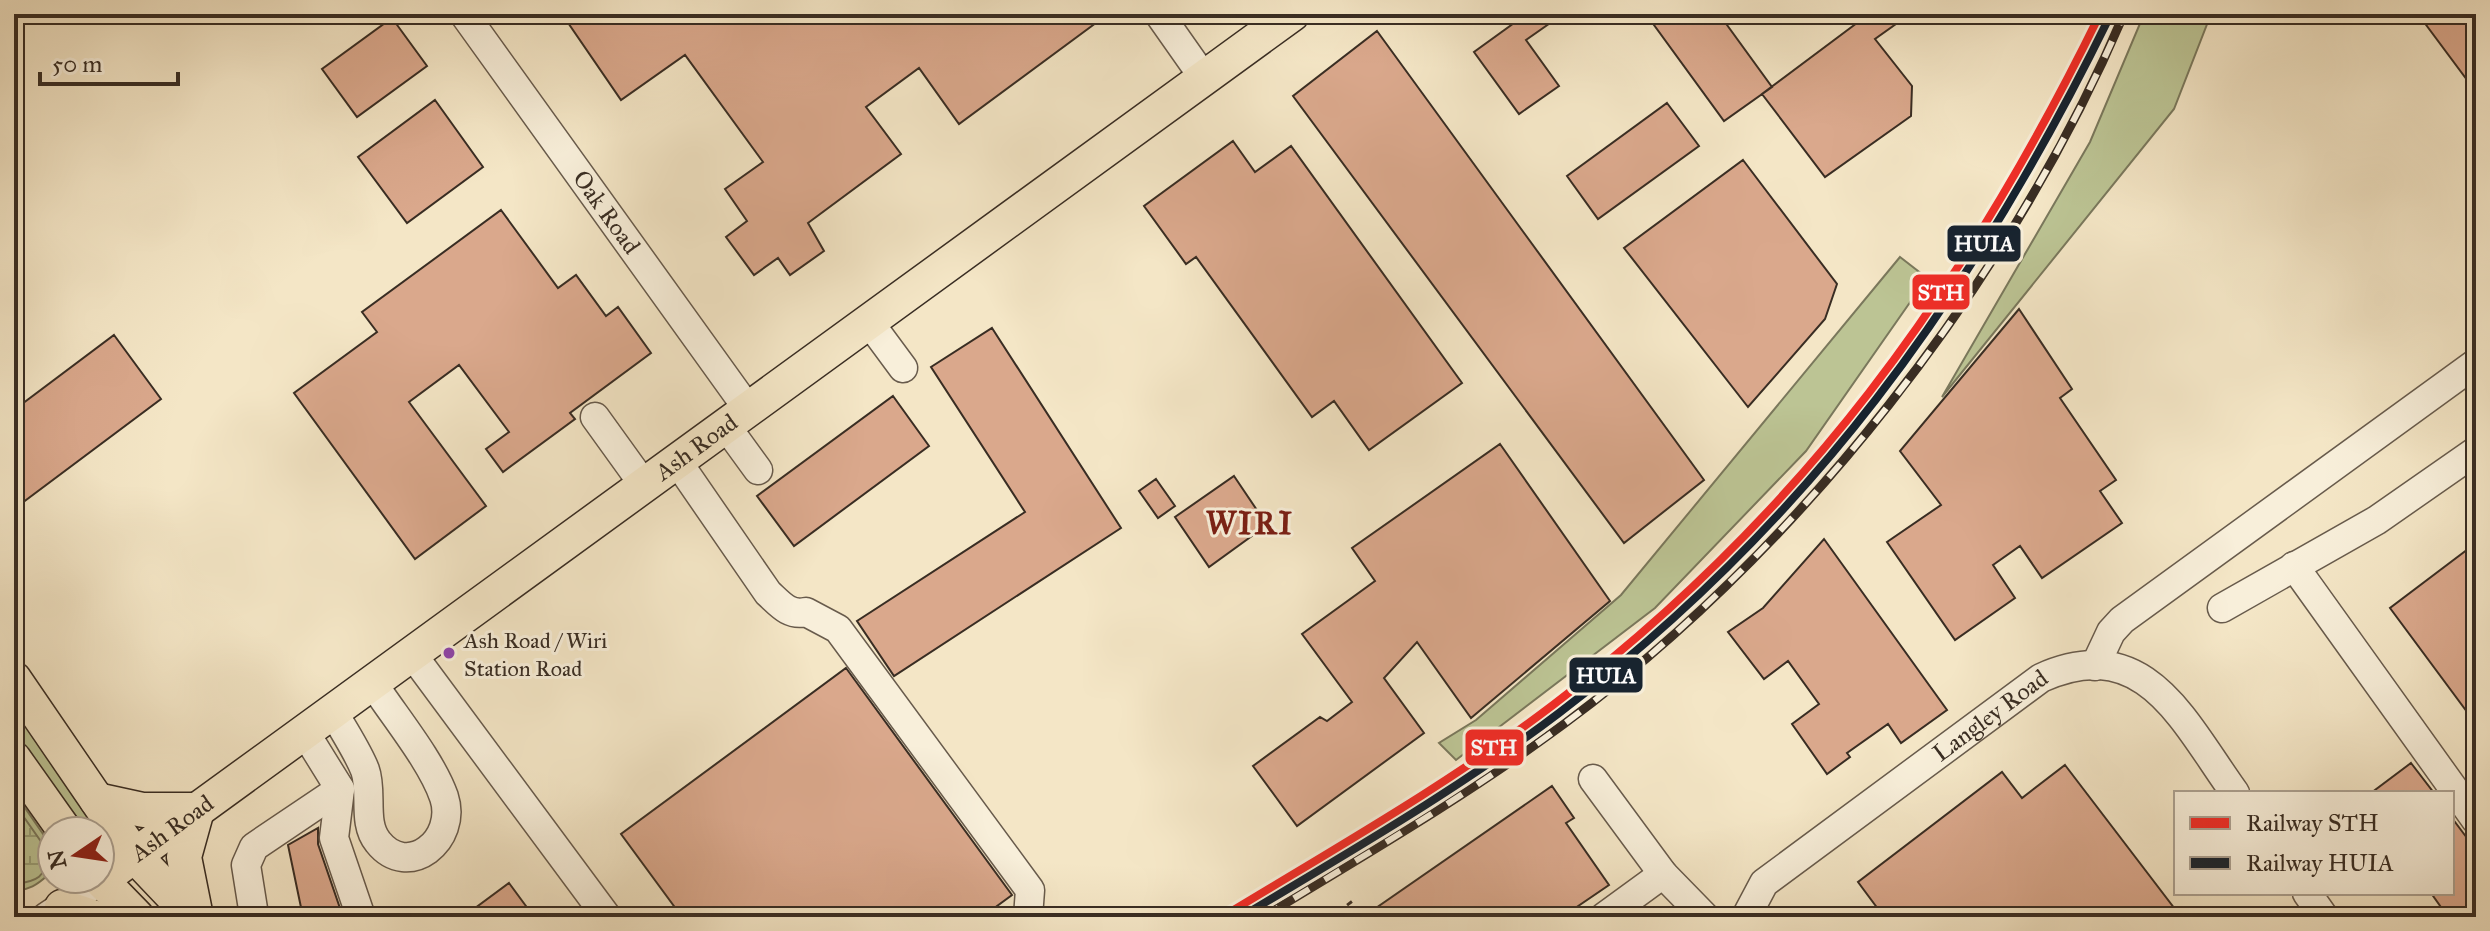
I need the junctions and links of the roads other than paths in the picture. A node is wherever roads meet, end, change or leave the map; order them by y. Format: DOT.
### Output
graph roads {
  1 [pos="464,14"];
  2 [pos="1159,14"];
  3 [pos="1292,14"];
  4 [pos="1204,78"];
  5 [pos="869,322"];
  6 [pos="2476,363"];
  7 [pos="903,368"];
  8 [pos="595,417"];
  9 [pos="737,417"];
  10 [pos="2476,451"];
  11 [pos="677,461"];
  12 [pos="758,470"];
  13 [pos="644,485"];
  14 [pos="2294,566"];
  15 [pos="2222,608"];
  16 [pos="412,654"];
  17 [pos="2095,666"];
  18 [pos="372,682"];
  19 [pos="18,694"];
  20 [pos="333,711"];
  21 [pos="304,731"];
  22 [pos="14,759"];
  23 [pos="1593,779"];
  24 [pos="340,789"];
  25 [pos="2234,791"];
  26 [pos="97,800"];
  27 [pos="197,810"];
  28 [pos="54,815"];
  29 [pos="2476,820"];
  30 [pos="135,856"];
  31 [pos="116,869"];
  32 [pos="1663,874"];
  33 [pos="85,895"];
  34 [pos="115,895"];
  35 [pos="2308,895"];
  36 [pos="253,909"];
  37 [pos="67,914"];
  38 [pos="137,917"];
  39 [pos="194,917"];
  40 [pos="361,917"];
  41 [pos="607,917"];
  42 [pos="1028,917"];
  43 [pos="1604,917"];
  44 [pos="1705,917"];
  45 [pos="1746,917"];
  46 [pos="2324,917"];
  1 -- 9 [label="street, Oak Road"];
  2 -- 4 [label="street"];
  3 -- 4 [label="main road, Ash Road"];
  4 -- 5 [label="main road, Ash Road"];
  5 -- 7 [label="street"];
  5 -- 9 [label="main road, Ash Road"];
  6 -- 17 [label="street"];
  8 -- 13 [label="street"];
  9 -- 11 [label="main road, Ash Road"];
  9 -- 12 [label="street, Oak Road"];
  10 -- 14 [label="street"];
  11 -- 13 [label="main road, Ash Road"];
  11 -- 42 [label="street"];
  13 -- 16 [label="main road, Ash Road"];
  14 -- 15 [label="street"];
  14 -- 29 [label="street"];
  16 -- 18 [label="main road, Ash Road"];
  16 -- 41 [label="street"];
  17 -- 25 [label="street, Langley Road"];
  17 -- 45 [label="street, Langley Road"];
  18 -- 20 [label="main road, Ash Road"];
  18 -- 20 [label="street"];
  19 -- 26 [label="main road"];
  20 -- 21 [label="main road, Ash Road"];
  21 -- 24 [label="street"];
  21 -- 27 [label="main road, Ash Road"];
  22 -- 28 [label="main road"];
  23 -- 32 [label="street"];
  24 -- 36 [label="street"];
  24 -- 40 [label="street"];
  26 -- 27 [label="main road"];
  26 -- 30 [label="main road"];
  27 -- 30 [label="main road, Ash Road"];
  27 -- 39 [label="main road"];
  30 -- 31 [label="main road, Ash Road"];
  30 -- 39 [label="main road"];
  32 -- 43 [label="street"];
  32 -- 44 [label="street"];
  33 -- 37 [label="street"];
  34 -- 38 [label="main road"];
  35 -- 46 [label="street"];
}
